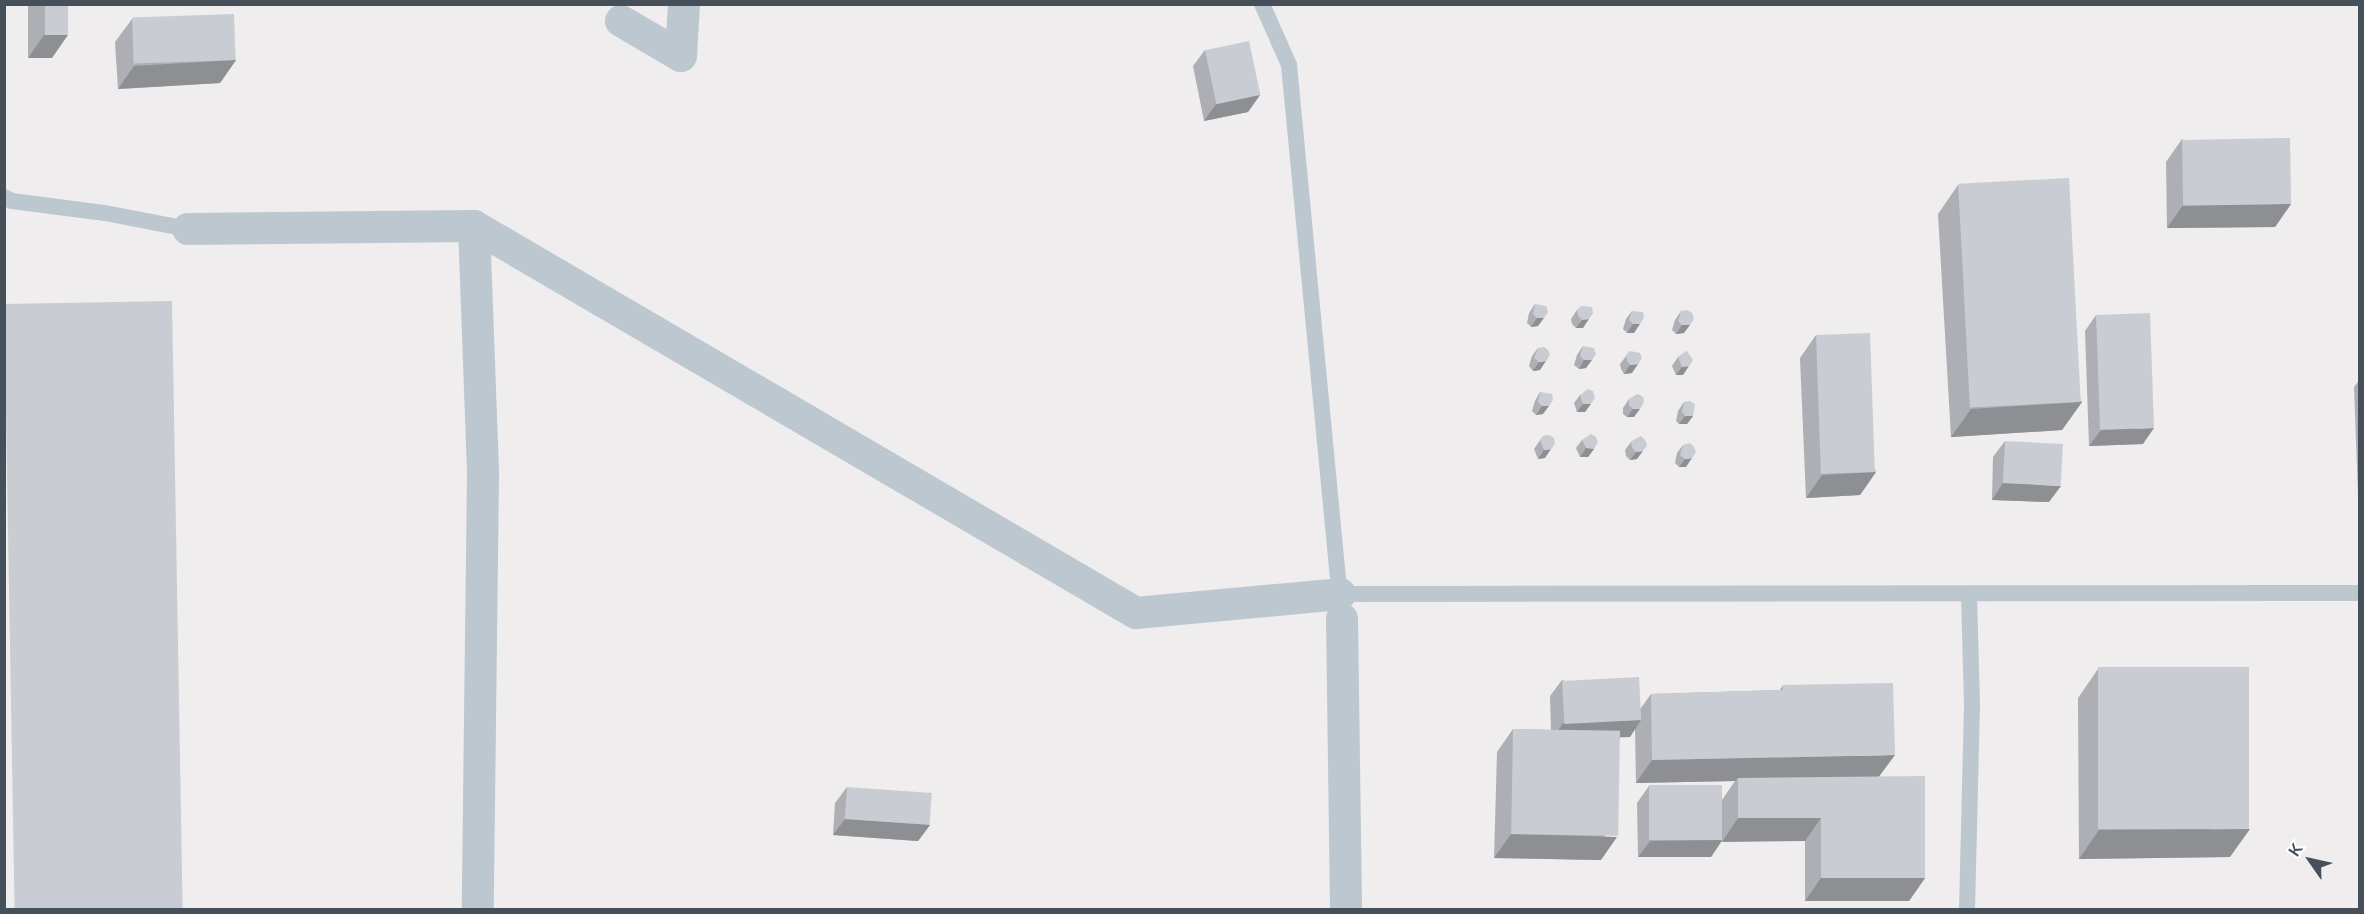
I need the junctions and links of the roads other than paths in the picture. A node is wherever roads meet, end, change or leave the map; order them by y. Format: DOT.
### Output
graph roads {
  1 [pos="684,4"];
  2 [pos="1262,4"];
  3 [pos="621,21"];
  4 [pos="4,197"];
  5 [pos="474,226"];
  6 [pos="188,229"];
  7 [pos="1969,594"];
  8 [pos="2360,594"];
  9 [pos="1341,606"];
  10 [pos="478,909"];
  11 [pos="1346,909"];
  12 [pos="1967,909"];
  1 -- 3 [label="street"];
  2 -- 9 [label="lane"];
  4 -- 6 [label="lane"];
  5 -- 6 [label="street"];
  5 -- 9 [label="street"];
  5 -- 10 [label="street"];
  7 -- 8 [label="lane"];
  7 -- 9 [label="lane"];
  7 -- 12 [label="lane"];
  9 -- 11 [label="street"];
}
